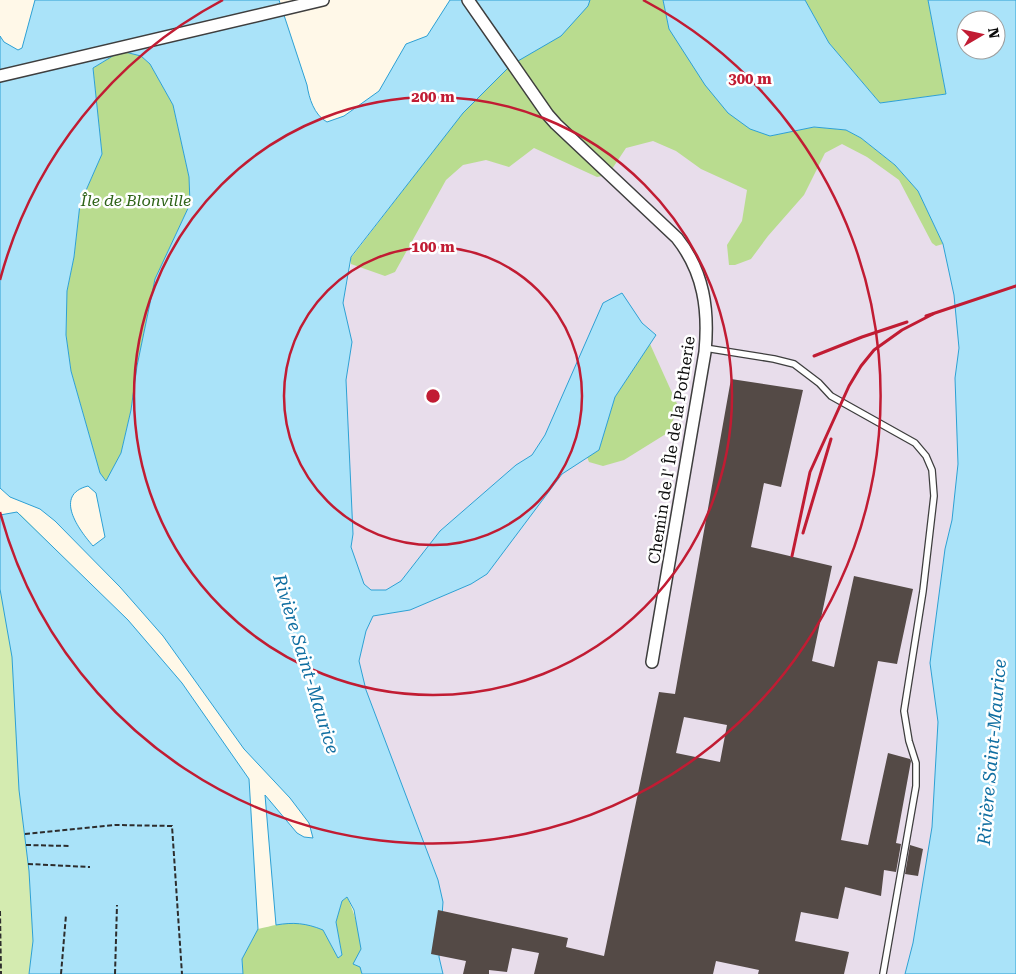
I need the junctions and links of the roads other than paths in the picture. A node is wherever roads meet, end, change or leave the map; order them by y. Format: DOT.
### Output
graph roads {
  1 [pos="323,0"];
  2 [pos="468,0"];
  3 [pos="0,76"];
  4 [pos="705,348"];
  5 [pos="652,662"];
  6 [pos="883,974"];
  1 -- 3 [label="street"];
  2 -- 4 [label="street, Chemin de l' Île de la Potherie"];
  4 -- 5 [label="street, Chemin de l' Île de la Potherie"];
  4 -- 6 [label="lane"];
}
